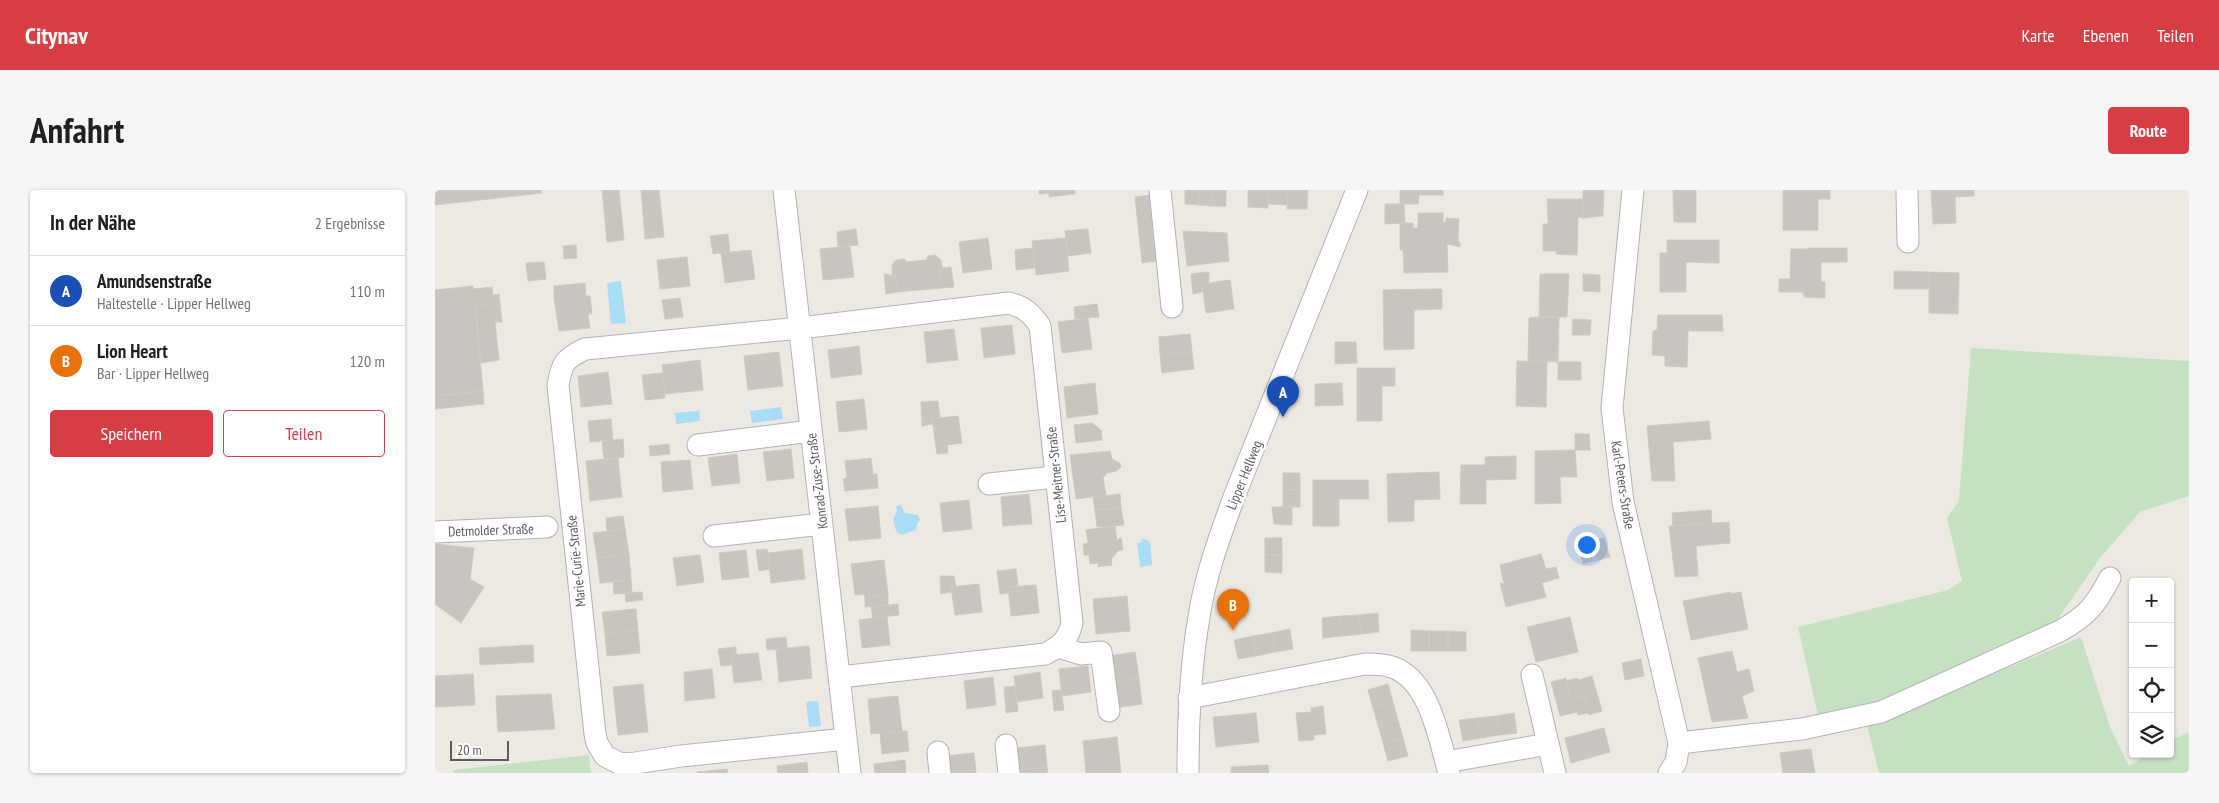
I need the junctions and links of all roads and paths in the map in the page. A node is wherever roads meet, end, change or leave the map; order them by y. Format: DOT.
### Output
graph roads {
  1 [pos="784,190"];
  2 [pos="1160,190"];
  3 [pos="1357,190"];
  4 [pos="1633,190"];
  5 [pos="1907,190"];
  6 [pos="1908,242"];
  7 [pos="1172,307"];
  8 [pos="800,328"];
  9 [pos="811,431"];
  10 [pos="698,445"];
  11 [pos="1055,477"];
  12 [pos="989,484"];
  13 [pos="823,524"];
  14 [pos="547,527"];
  15 [pos="435,532"];
  16 [pos="715,536"];
  17 [pos="2111,578"];
  18 [pos="1059,647"];
  19 [pos="1532,675"];
  20 [pos="840,677"];
  21 [pos="1189,698"];
  22 [pos="1109,711"];
  23 [pos="847,739"];
  24 [pos="1679,743"];
  25 [pos="1548,744"];
  26 [pos="1006,746"];
  27 [pos="938,752"];
  28 [pos="1448,767"];
  29 [pos="850,773"];
  30 [pos="940,773"];
  31 [pos="1009,773"];
  32 [pos="1188,773"];
  33 [pos="1555,773"];
  34 [pos="1669,773"];
  1 -- 8 [label="street, Konrad-Zuse-Straße"];
  2 -- 7 [label="street"];
  3 -- 21 [label="street, Lipper Hellweg"];
  4 -- 24 [label="street, Karl-Peters-Straße"];
  5 -- 6 [label="street"];
  8 -- 9 [label="street, Konrad-Zuse-Straße"];
  8 -- 11 [label="street, Lise-Meitner-Straße"];
  8 -- 23 [label="street, Marie-Curie-Straße"];
  9 -- 10 [label="street"];
  9 -- 13 [label="street, Konrad-Zuse-Straße"];
  11 -- 12 [label="street"];
  11 -- 18 [label="street, Lise-Meitner-Straße"];
  13 -- 16 [label="street"];
  13 -- 20 [label="street, Konrad-Zuse-Straße"];
  14 -- 15 [label="street, Detmolder Straße"];
  17 -- 24 [label="street"];
  18 -- 20 [label="street"];
  18 -- 22 [label="street"];
  19 -- 25 [label="street"];
  20 -- 23 [label="street, Konrad-Zuse-Straße"];
  21 -- 28 [label="street"];
  21 -- 32 [label="street, Lipper Hellweg"];
  23 -- 29 [label="street, Konrad-Zuse-Straße"];
  24 -- 34 [label="street, Karl-Peters-Straße"];
  25 -- 28 [label="street"];
  25 -- 33 [label="street"];
  26 -- 31 [label="street"];
  27 -- 30 [label="street"];
}
